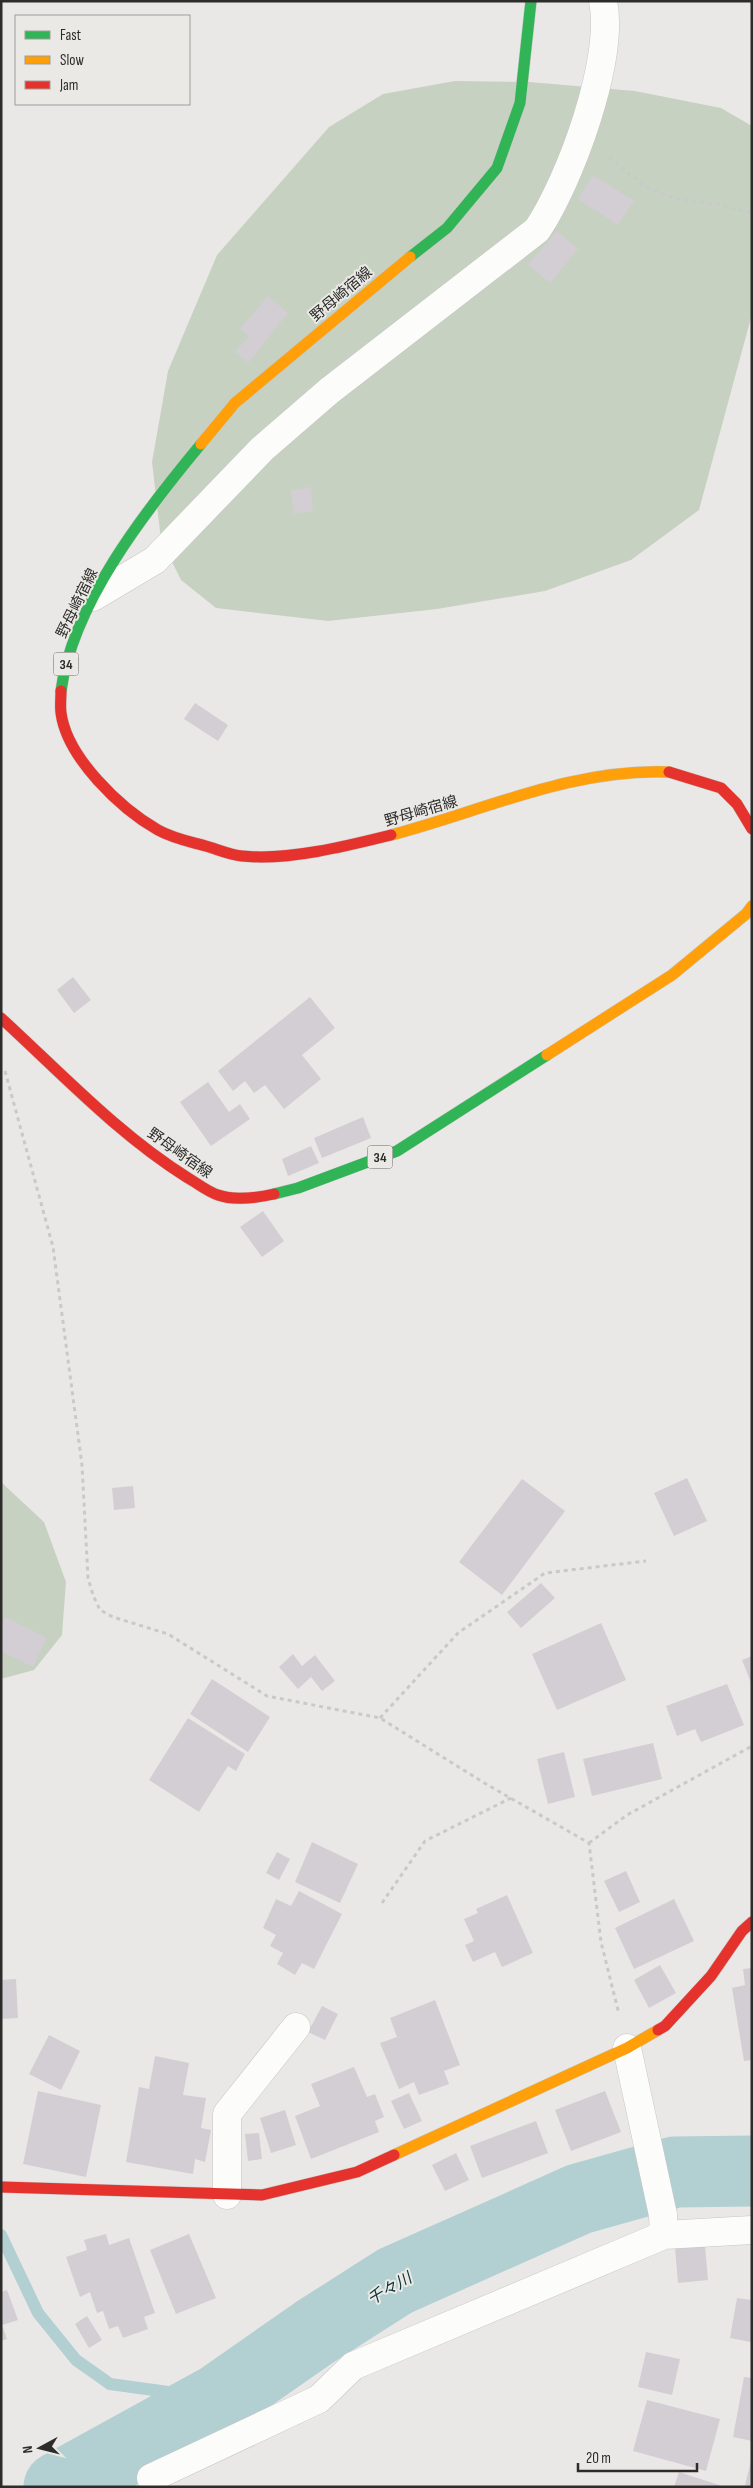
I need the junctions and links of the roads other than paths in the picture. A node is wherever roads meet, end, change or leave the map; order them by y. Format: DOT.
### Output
graph roads {
  1 [pos="531,1"];
  2 [pos="603,1"];
  3 [pos="94,597"];
  4 [pos="751,825"];
  5 [pos="752,906"];
  6 [pos="1,1018"];
  7 [pos="752,1922"];
  8 [pos="296,2027"];
  9 [pos="627,2048"];
  10 [pos="4,2187"];
  11 [pos="227,2195"];
  12 [pos="663,2225"];
  13 [pos="752,2230"];
  14 [pos="151,2478"];
  1 -- 3 [label="main road, 野母崎宿線 / 34"];
  2 -- 3 [label="street"];
  3 -- 4 [label="main road, 野母崎宿線 / 34"];
  5 -- 6 [label="main road, 野母崎宿線 / 34"];
  7 -- 9 [label="main road"];
  8 -- 11 [label="street"];
  9 -- 11 [label="main road"];
  9 -- 12 [label="street"];
  10 -- 11 [label="main road"];
  12 -- 13 [label="street"];
  12 -- 14 [label="street"];
}
